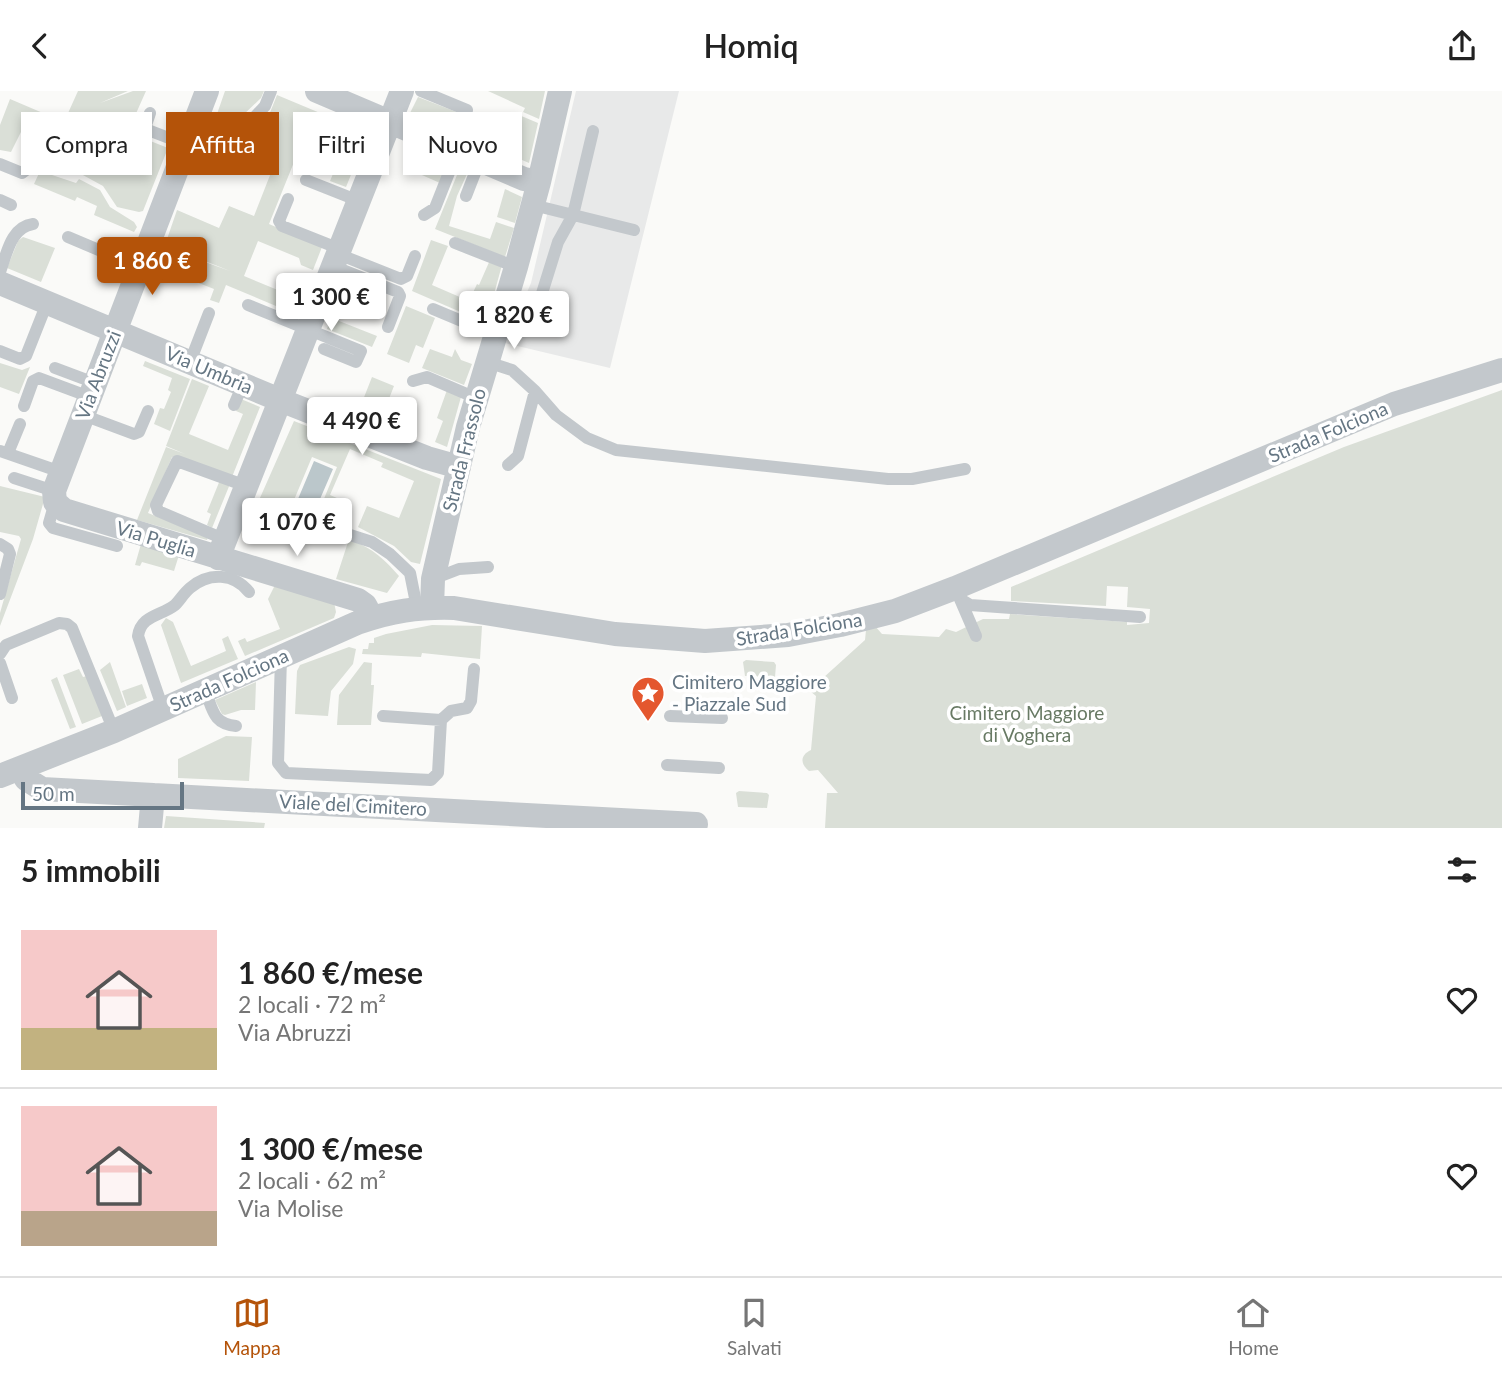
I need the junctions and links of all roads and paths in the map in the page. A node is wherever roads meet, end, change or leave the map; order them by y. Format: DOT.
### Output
graph roads {
  1 [pos="208,91"];
  2 [pos="271,91"];
  3 [pos="317,91"];
  4 [pos="402,91"];
  5 [pos="421,91"];
  6 [pos="560,91"];
  7 [pos="347,97"];
  8 [pos="467,110"];
  9 [pos="200,112"];
  10 [pos="259,112"];
  11 [pos="390,121"];
  12 [pos="403,127"];
  13 [pos="593,131"];
  14 [pos="0,164"];
  15 [pos="21,173"];
  16 [pos="175,175"];
  17 [pos="456,175"];
  18 [pos="468,175"];
  19 [pos="503,175"];
  20 [pos="306,180"];
  21 [pos="536,194"];
  22 [pos="466,196"];
  23 [pos="288,199"];
  24 [pos="359,201"];
  25 [pos="424,215"];
  26 [pos="573,215"];
  27 [pos="33,224"];
  28 [pos="634,230"];
  29 [pos="68,237"];
  30 [pos="455,243"];
  31 [pos="337,256"];
  32 [pos="415,256"];
  33 [pos="142,259"];
  34 [pos="516,267"];
  35 [pos="177,271"];
  36 [pos="0,272"];
  37 [pos="0,283"];
  38 [pos="292,285"];
  39 [pos="321,296"];
  40 [pos="47,303"];
  41 [pos="248,305"];
  42 [pos="433,309"];
  43 [pos="209,313"];
  44 [pos="534,319"];
  45 [pos="388,327"];
  46 [pos="309,328"];
  47 [pos="115,331"];
  48 [pos="495,335"];
  49 [pos="324,349"];
  50 [pos="0,351"];
  51 [pos="190,362"];
  52 [pos="487,362"];
  53 [pos="55,368"];
  54 [pos="1502,370"];
  55 [pos="413,381"];
  56 [pos="536,391"];
  57 [pos="89,398"];
  58 [pos="477,398"];
  59 [pos="280,400"];
  60 [pos="24,406"];
  61 [pos="148,411"];
  62 [pos="20,424"];
  63 [pos="4,452"];
  64 [pos="508,465"];
  65 [pos="458,467"];
  66 [pos="965,469"];
  67 [pos="14,478"];
  68 [pos="246,486"];
  69 [pos="56,489"];
  70 [pos="306,534"];
  71 [pos="0,544"];
  72 [pos="117,546"];
  73 [pos="219,558"];
  74 [pos="488,567"];
  75 [pos="433,579"];
  76 [pos="249,592"];
  77 [pos="0,594"];
  78 [pos="958,594"];
  79 [pos="424,608"];
  80 [pos="1140,617"];
  81 [pos="372,618"];
  82 [pos="976,636"];
  83 [pos="0,654"];
  84 [pos="281,657"];
  85 [pos="0,663"];
  86 [pos="474,669"];
  87 [pos="205,690"];
  88 [pos="12,698"];
  89 [pos="163,709"];
  90 [pos="383,716"];
  91 [pos="670,716"];
  92 [pos="722,718"];
  93 [pos="442,720"];
  94 [pos="236,726"];
  95 [pos="114,731"];
  96 [pos="667,765"];
  97 [pos="719,768"];
  98 [pos="10,772"];
  99 [pos="153,795"];
  100 [pos="510,821"];
  101 [pos="696,824"];
  102 [pos="150,828"];
  1 -- 9 [label="street, Via Abruzzi"];
  2 -- 10 [label="lane"];
  3 -- 7 [label="street"];
  4 -- 11 [label="street"];
  5 -- 8 [label="lane"];
  6 -- 21 [label="street, Strada Frassolo"];
  7 -- 11 [label="street"];
  11 -- 12 [label="street"];
  11 -- 24 [label="street"];
  13 -- 26 [label="lane"];
  14 -- 15 [label="lane"];
  16 -- 33 [label="street, Via Abruzzi"];
  17 -- 25 [label="lane"];
  18 -- 22 [label="lane"];
  19 -- 21 [label="street"];
  20 -- 24 [label="lane"];
  21 -- 26 [label="lane"];
  21 -- 34 [label="street, Strada Frassolo"];
  23 -- 31 [label="lane"];
  24 -- 31 [label="street"];
  26 -- 28 [label="lane"];
  26 -- 44 [label="lane"];
  27 -- 36 [label="lane"];
  29 -- 33 [label="lane"];
  30 -- 34 [label="lane"];
  31 -- 32 [label="lane"];
  31 -- 39 [label="street"];
  31 -- 45 [label="lane"];
  33 -- 35 [label="lane"];
  33 -- 47 [label="street, Via Abruzzi"];
  34 -- 48 [label="street, Strada Frassolo"];
  37 -- 40 [label="street, Via Umbria"];
  38 -- 39 [label="lane"];
  39 -- 46 [label="street"];
  40 -- 47 [label="street, Via Umbria"];
  40 -- 50 [label="lane"];
  41 -- 46 [label="lane"];
  42 -- 48 [label="lane"];
  43 -- 51 [label="lane"];
  46 -- 49 [label="lane"];
  46 -- 59 [label="street"];
  47 -- 51 [label="street, Via Umbria"];
  47 -- 57 [label="street, Via Abruzzi"];
  48 -- 52 [label="street, Strada Frassolo"];
  51 -- 59 [label="street, Via Umbria"];
  52 -- 56 [label="lane"];
  52 -- 58 [label="street, Strada Frassolo"];
  53 -- 57 [label="lane"];
  54 -- 78 [label="street, Strada Folciona"];
  55 -- 58 [label="lane"];
  56 -- 64 [label="lane"];
  56 -- 66 [label="lane"];
  57 -- 60 [label="lane"];
  57 -- 61 [label="lane"];
  57 -- 69 [label="street, Via Abruzzi"];
  58 -- 65 [label="street, Strada Frassolo"];
  59 -- 65 [label="street, Via Umbria"];
  59 -- 68 [label="street"];
  62 -- 63 [label="lane"];
  63 -- 69 [label="lane"];
  65 -- 75 [label="street, Strada Frassolo"];
  67 -- 69 [label="lane"];
  68 -- 73 [label="street"];
  68 -- 73 [label="lane"];
  69 -- 72 [label="lane"];
  69 -- 73 [label="street, Via Puglia"];
  70 -- 79 [label="lane"];
  71 -- 77 [label="lane"];
  73 -- 76 [label="lane"];
  73 -- 81 [label="street, Via Puglia"];
  73 -- 89 [label="lane"];
  74 -- 75 [label="lane"];
  75 -- 79 [label="street, Strada Frassolo"];
  78 -- 79 [label="street, Strada Folciona"];
  78 -- 80 [label="lane"];
  78 -- 82 [label="lane"];
  79 -- 81 [label="street, Strada Folciona"];
  81 -- 84 [label="street, Strada Folciona"];
  83 -- 95 [label="lane"];
  84 -- 87 [label="street, Strada Folciona"];
  84 -- 93 [label="lane"];
  85 -- 88 [label="lane"];
  86 -- 93 [label="lane"];
  87 -- 89 [label="street, Strada Folciona"];
  87 -- 94 [label="lane"];
  89 -- 95 [label="street, Strada Folciona"];
  90 -- 93 [label="lane"];
  91 -- 92 [label="lane"];
  95 -- 98 [label="street, Strada Folciona"];
  96 -- 97 [label="lane"];
  98 -- 99 [label="street, Viale del Cimitero"];
  99 -- 100 [label="street, Viale del Cimitero"];
  99 -- 102 [label="street"];
  100 -- 101 [label="street, Viale del Cimitero"];
}
